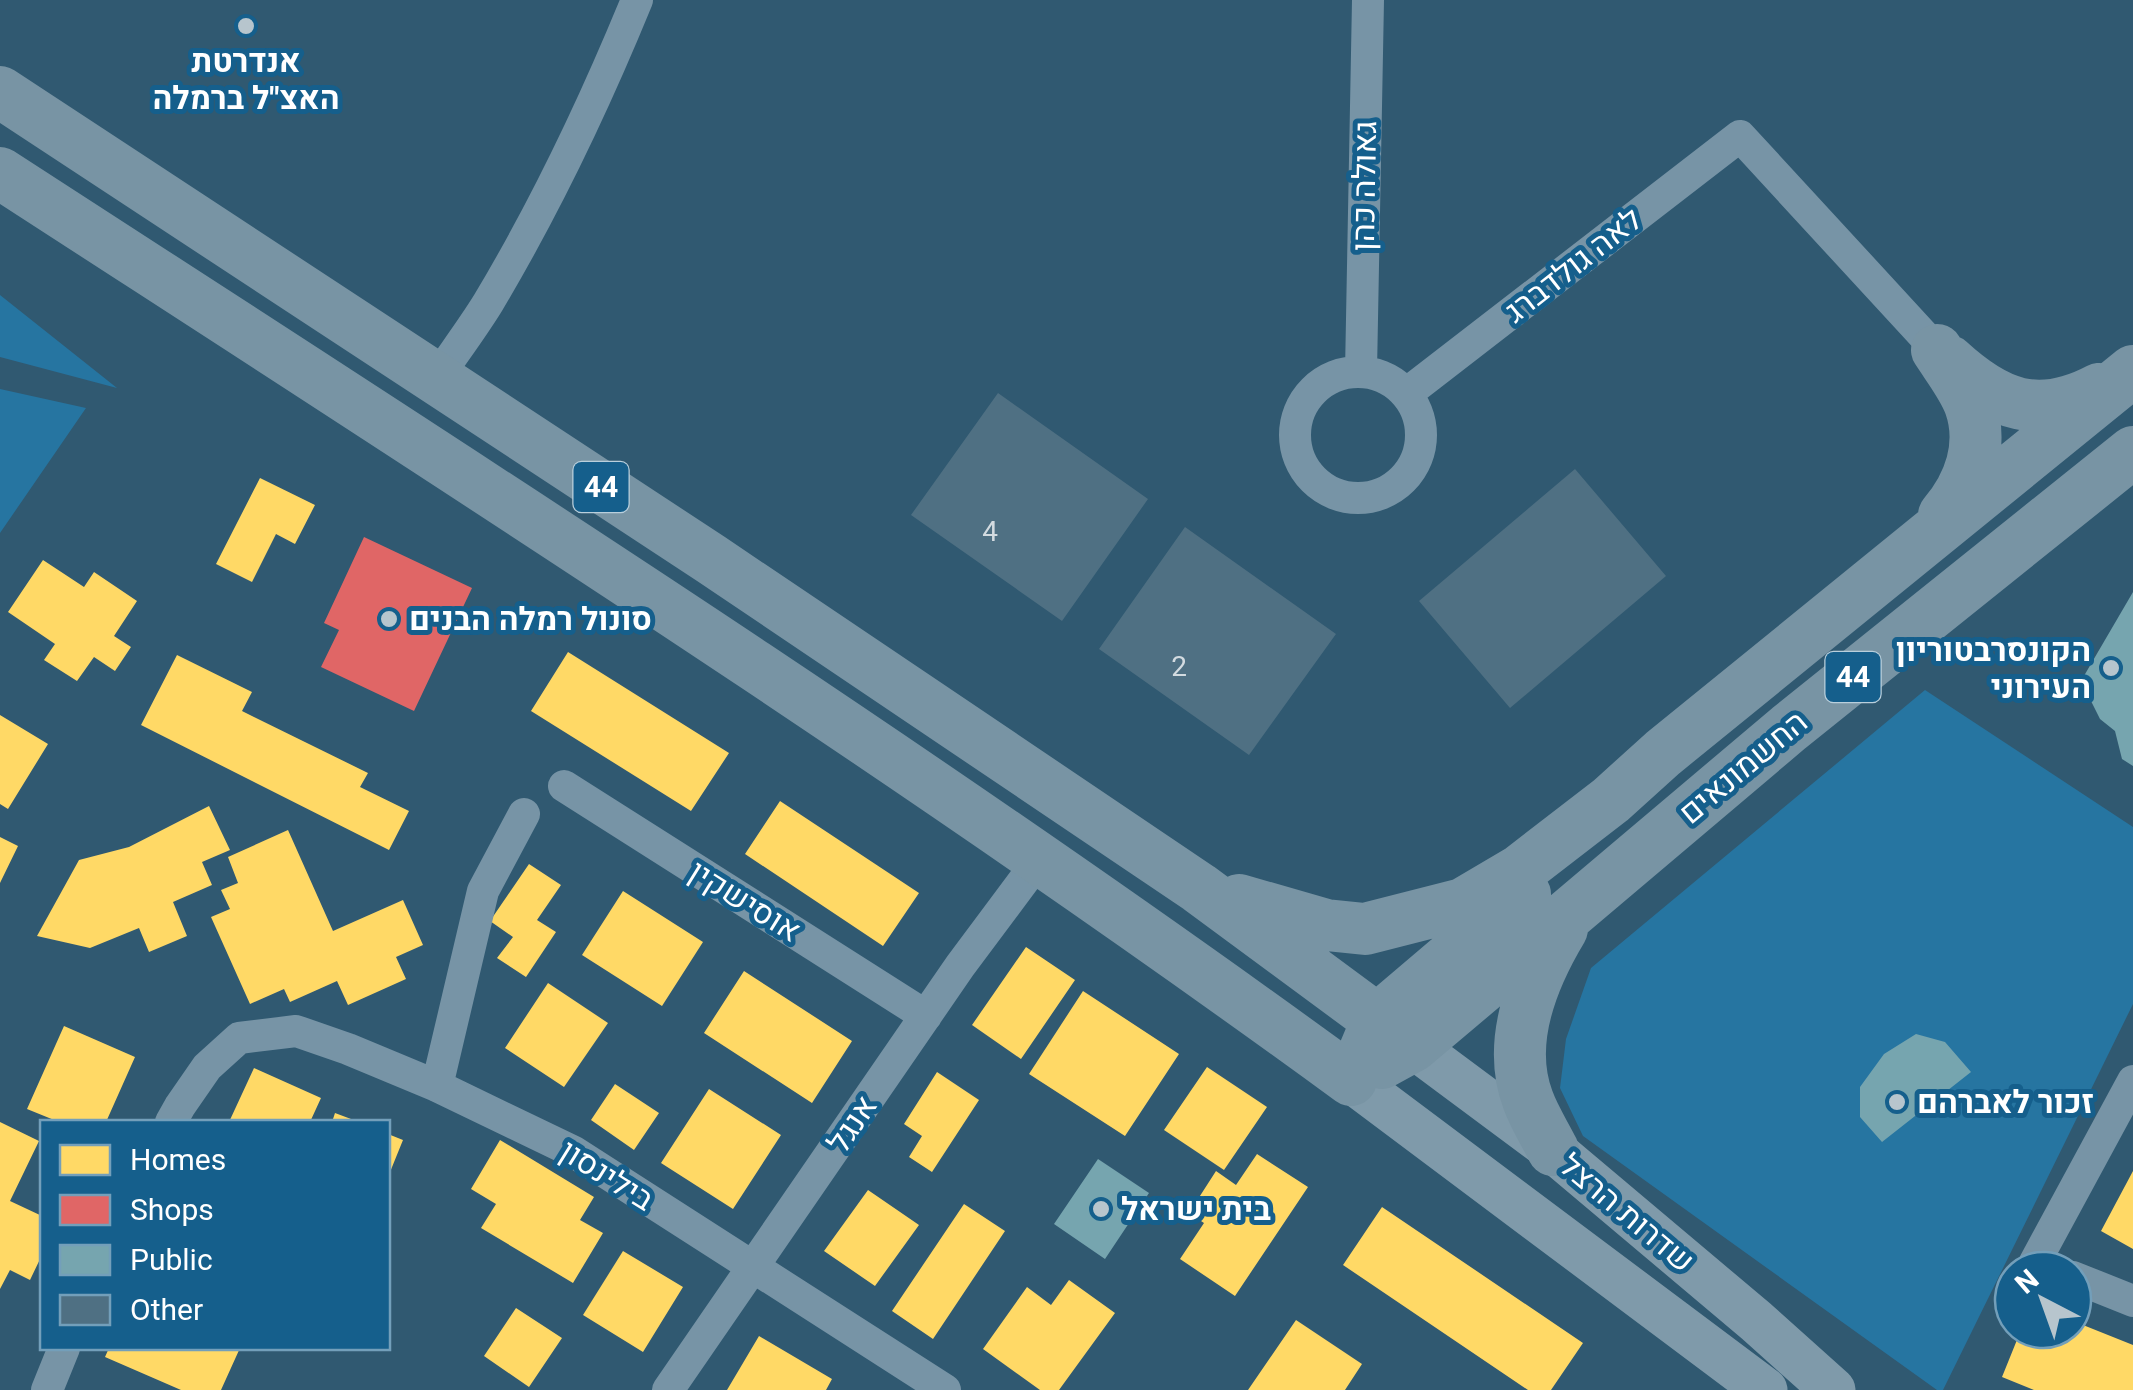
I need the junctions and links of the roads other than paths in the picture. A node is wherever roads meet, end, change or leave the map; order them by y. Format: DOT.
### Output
graph roads {
  1 [pos="637,0"];
  2 [pos="1368,0"];
  3 [pos="0,92"];
  4 [pos="0,173"];
  5 [pos="1937,350"];
  6 [pos="1361,372"];
  7 [pos="2132,372"];
  8 [pos="436,380"];
  9 [pos="1406,394"];
  10 [pos="2133,452"];
  11 [pos="1894,566"];
  12 [pos="564,786"];
  13 [pos="1611,800"];
  14 [pos="524,814"];
  15 [pos="1039,860"];
  16 [pos="1199,888"];
  17 [pos="1576,906"];
  18 [pos="926,1016"];
  19 [pos="1396,1032"];
  20 [pos="1351,1080"];
  21 [pos="2133,1081"];
  22 [pos="436,1086"];
  23 [pos="172,1120"];
  24 [pos="1552,1150"];
  25 [pos="2053,1250"];
  26 [pos="753,1268"];
  27 [pos="2093,1285"];
  28 [pos="2133,1301"];
  29 [pos="63,1350"];
  30 [pos="47,1390"];
  31 [pos="668,1390"];
  32 [pos="944,1390"];
  33 [pos="1765,1390"];
  34 [pos="1833,1390"];
  1 -- 8 [label="street"];
  2 -- 6 [label="street, גאולה כהן"];
  3 -- 8 [label="highway, 44"];
  4 -- 15 [label="highway, 44"];
  5 -- 7 [label="highway"];
  5 -- 9 [label="street, לאה גולדברג"];
  5 -- 11 [label="highway"];
  6 -- 9 [label="street"];
  6 -- 9 [label="street"];
  7 -- 11 [label="highway, החשמונאים / 44"];
  8 -- 16 [label="highway, 44"];
  10 -- 17 [label="highway, החשמונאים / 44"];
  11 -- 13 [label="highway, החשמונאים / 44"];
  12 -- 18 [label="street, אוסישקין"];
  13 -- 16 [label="highway, 44"];
  13 -- 19 [label="highway"];
  14 -- 22 [label="street"];
  15 -- 18 [label="street, אנגל"];
  15 -- 20 [label="highway, 44"];
  16 -- 19 [label="highway, 44"];
  17 -- 19 [label="highway, החשמונאים / 44"];
  17 -- 24 [label="highway, 44"];
  18 -- 26 [label="street, אנגל"];
  19 -- 20 [label="highway, החשמונאים / 44"];
  19 -- 24 [label="main road, שדרות הרצל"];
  20 -- 33 [label="main road, שדרות הרצל"];
  21 -- 25 [label="street"];
  22 -- 23 [label="street, בילינסון"];
  22 -- 26 [label="street, בילינסון"];
  24 -- 34 [label="main road, שדרות הרצל"];
  26 -- 31 [label="street, אנגל"];
  26 -- 32 [label="street, בילינסון"];
  27 -- 28 [label="street"];
  29 -- 30 [label="street"];
}
